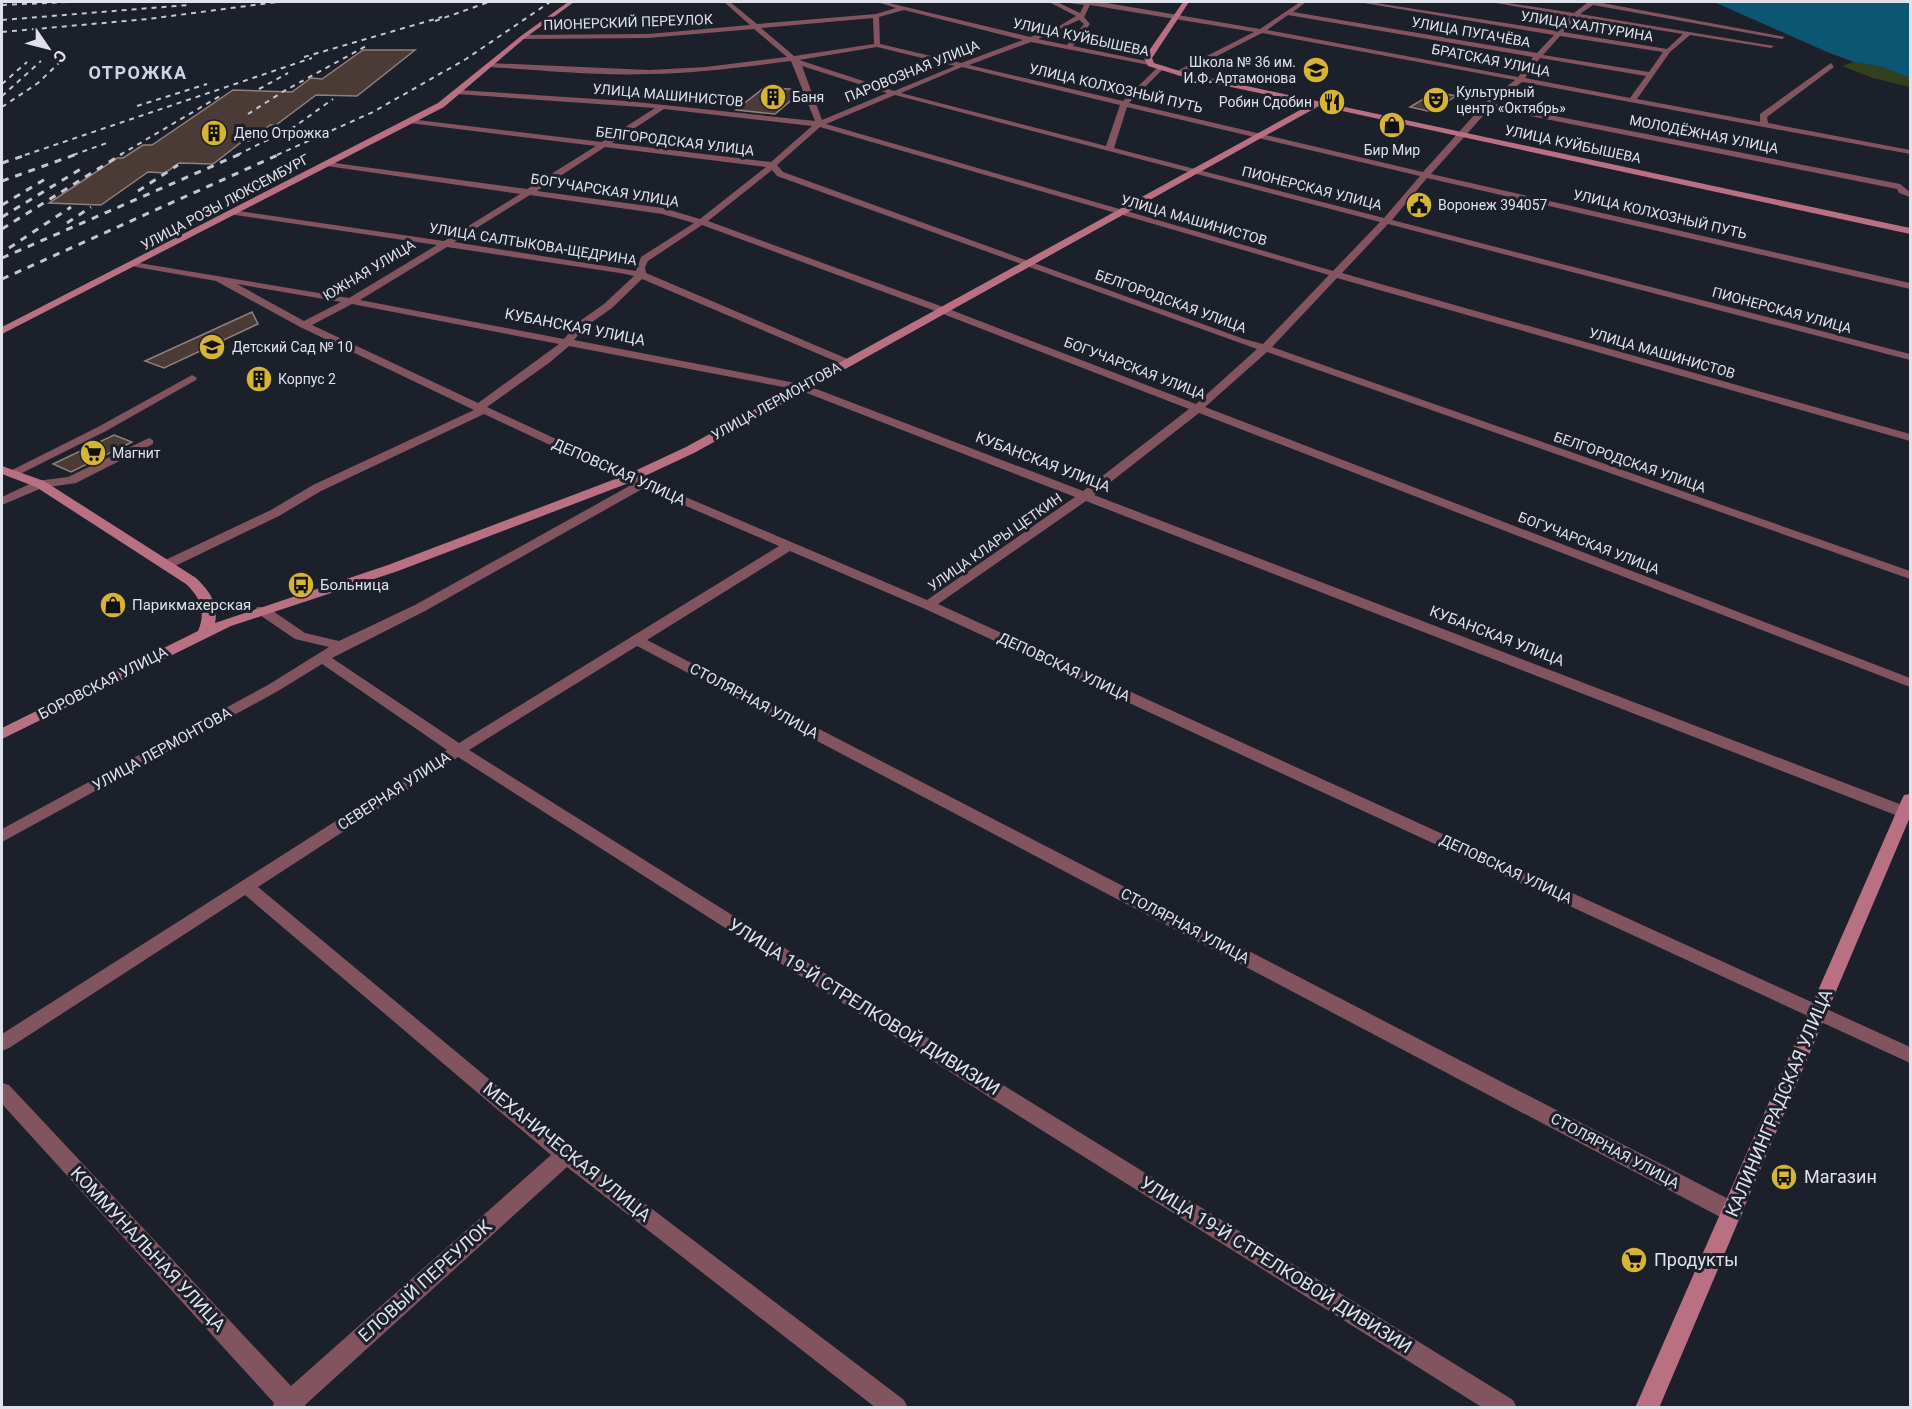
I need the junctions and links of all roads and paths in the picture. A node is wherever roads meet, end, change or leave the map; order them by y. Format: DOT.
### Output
graph roads {
  1 [pos="571,2"];
  2 [pos="727,2"];
  3 [pos="880,2"];
  4 [pos="1052,2"];
  5 [pos="1065,2"];
  6 [pos="1089,2"];
  7 [pos="1186,2"];
  8 [pos="1303,2"];
  9 [pos="1361,2"];
  10 [pos="1493,2"];
  11 [pos="1591,2"];
  12 [pos="1100,3"];
  13 [pos="904,8"];
  14 [pos="1287,13"];
  15 [pos="1576,14"];
  16 [pos="876,16"];
  17 [pos="1081,16"];
  18 [pos="1176,17"];
  19 [pos="757,27"];
  20 [pos="1261,31"];
  21 [pos="1688,33"];
  22 [pos="1560,34"];
  23 [pos="523,37"];
  24 [pos="1782,37"];
  25 [pos="1030,40"];
  26 [pos="877,45"];
  27 [pos="1771,46"];
  28 [pos="1070,47"];
  29 [pos="1668,51"];
  30 [pos="1540,56"];
  31 [pos="795,61"];
  32 [pos="1149,61"];
  33 [pos="489,65"];
  34 [pos="962,65"];
  35 [pos="1831,65"];
  36 [pos="1529,66"];
  37 [pos="1159,68"];
  38 [pos="1178,74"];
  39 [pos="1651,75"];
  40 [pos="1506,77"];
  41 [pos="1520,80"];
  42 [pos="1506,91"];
  43 [pos="459,92"];
  44 [pos="894,93"];
  45 [pos="1632,100"];
  46 [pos="1124,104"];
  47 [pos="1317,104"];
  48 [pos="1488,105"];
  49 [pos="663,107"];
  50 [pos="848,111"];
  51 [pos="817,113"];
  52 [pos="781,119"];
  53 [pos="1763,120"];
  54 [pos="409,121"];
  55 [pos="819,124"];
  56 [pos="1460,134"];
  57 [pos="1259,136"];
  58 [pos="602,146"];
  59 [pos="1109,149"];
  60 [pos="1911,152"];
  61 [pos="327,164"];
  62 [pos="772,165"];
  63 [pos="1196,172"];
  64 [pos="780,174"];
  65 [pos="1427,175"];
  66 [pos="759,177"];
  67 [pos="527,193"];
  68 [pos="1911,195"];
  69 [pos="235,212"];
  70 [pos="1120,213"];
  71 [pos="1386,221"];
  72 [pos="701,222"];
  73 [pos="1911,231"];
  74 [pos="443,243"];
  75 [pos="136,264"];
  76 [pos="1027,264"];
  77 [pos="1335,274"];
  78 [pos="641,275"];
  79 [pos="218,278"];
  80 [pos="1911,286"];
  81 [pos="351,301"];
  82 [pos="942,310"];
  83 [pos="304,325"];
  84 [pos="2,331"];
  85 [pos="567,342"];
  86 [pos="1265,348"];
  87 [pos="1911,357"];
  88 [pos="846,362"];
  89 [pos="192,378"];
  90 [pos="801,387"];
  91 [pos="1198,408"];
  92 [pos="480,409"];
  93 [pos="1911,438"];
  94 [pos="149,442"];
  95 [pos="7,472"];
  96 [pos="637,481"];
  97 [pos="40,484"];
  98 [pos="1086,495"];
  99 [pos="2,501"];
  100 [pos="790,545"];
  101 [pos="166,565"];
  102 [pos="1911,575"];
  103 [pos="928,604"];
  104 [pos="262,610"];
  105 [pos="205,632"];
  106 [pos="637,640"];
  107 [pos="341,646"];
  108 [pos="322,658"];
  109 [pos="1911,683"];
  110 [pos="2,734"];
  111 [pos="458,750"];
  112 [pos="1907,805"];
  113 [pos="2,836"];
  114 [pos="246,887"];
  115 [pos="1818,1012"];
  116 [pos="2,1043"];
  117 [pos="1911,1055"];
  118 [pos="2,1090"];
  119 [pos="566,1155"];
  120 [pos="1732,1212"];
  121 [pos="290,1406"];
  122 [pos="896,1407"];
  123 [pos="1505,1407"];
  124 [pos="1647,1407"];
  1 -- 23 [label="street, УЛИЦА РОЗЫ ЛЮКСЕМБУРГ"];
  2 -- 19 [label="street, ПИОНЕРСКАЯ УЛИЦА"];
  3 -- 13 [label="street, УЛИЦА КУЙБЫШЕВА"];
  4 -- 17 [label="street"];
  5 -- 6 [label="street, БРАТСКАЯ УЛИЦА"];
  6 -- 12 [label="street, БРАТСКАЯ УЛИЦА"];
  6 -- 17 [label="street"];
  7 -- 18 [label="street"];
  8 -- 14 [label="street"];
  9 -- 22 [label="street, УЛИЦА ХАЛТУРИНА"];
  10 -- 15 [label="street"];
  11 -- 15 [label="street, УЛИЦА КЛАРЫ ЦЕТКИН"];
  11 -- 24 [label="street"];
  12 -- 18 [label="street, БРАТСКАЯ УЛИЦА"];
  13 -- 16 [label="street, ПИОНЕРСКИЙ ПЕРЕУЛОК"];
  13 -- 25 [label="street, УЛИЦА КУЙБЫШЕВА"];
  14 -- 20 [label="street"];
  14 -- 30 [label="street, УЛИЦА ПУГАЧЁВА"];
  15 -- 21 [label="street"];
  15 -- 22 [label="street, УЛИЦА КЛАРЫ ЦЕТКИН"];
  16 -- 19 [label="street, ПИОНЕРСКИЙ ПЕРЕУЛОК"];
  16 -- 26 [label="street"];
  17 -- 25 [label="street, ПАРОВОЗНАЯ УЛИЦА"];
  17 -- 28 [label="street"];
  18 -- 20 [label="street, БРАТСКАЯ УЛИЦА"];
  18 -- 32 [label="street"];
  19 -- 23 [label="street, ПИОНЕРСКИЙ ПЕРЕУЛОК"];
  19 -- 31 [label="street, ПИОНЕРСКАЯ УЛИЦА"];
  20 -- 38 [label="street"];
  20 -- 40 [label="street, БРАТСКАЯ УЛИЦА"];
  21 -- 27 [label="street"];
  21 -- 29 [label="street"];
  22 -- 29 [label="street, УЛИЦА ХАЛТУРИНА"];
  22 -- 30 [label="street, УЛИЦА КЛАРЫ ЦЕТКИН"];
  23 -- 33 [label="street, УЛИЦА РОЗЫ ЛЮКСЕМБУРГ"];
  25 -- 28 [label="street, УЛИЦА КУЙБЫШЕВА"];
  25 -- 34 [label="street, ПАРОВОЗНАЯ УЛИЦА"];
  26 -- 31 [label="street"];
  26 -- 34 [label="street, УЛИЦА КОЛХОЗНЫЙ ПУТЬ"];
  28 -- 32 [label="street, УЛИЦА КУЙБЫШЕВА"];
  29 -- 39 [label="street"];
  30 -- 36 [label="street, УЛИЦА КЛАРЫ ЦЕТКИН"];
  30 -- 39 [label="street, УЛИЦА ПУГАЧЁВА"];
  31 -- 33 [label="street"];
  31 -- 44 [label="street, ПИОНЕРСКАЯ УЛИЦА"];
  31 -- 51 [label="street"];
  32 -- 37 [label="street, УЛИЦА КУЙБЫШЕВА"];
  33 -- 43 [label="street, УЛИЦА РОЗЫ ЛЮКСЕМБУРГ"];
  34 -- 44 [label="street, ПАРОВОЗНАЯ УЛИЦА"];
  34 -- 46 [label="street, УЛИЦА КОЛХОЗНЫЙ ПУТЬ"];
  35 -- 53 [label="street"];
  36 -- 40 [label="street"];
  36 -- 41 [label="street, УЛИЦА КЛАРЫ ЦЕТКИН"];
  37 -- 38 [label="street, УЛИЦА КУЙБЫШЕВА"];
  37 -- 46 [label="street"];
  38 -- 47 [label="street, УЛИЦА КУЙБЫШЕВА"];
  39 -- 45 [label="street"];
  40 -- 41 [label="street, БРАТСКАЯ УЛИЦА"];
  40 -- 42 [label="street"];
  41 -- 42 [label="street, УЛИЦА КЛАРЫ ЦЕТКИН"];
  41 -- 45 [label="street, БРАТСКАЯ УЛИЦА"];
  42 -- 48 [label="street, УЛИЦА КЛАРЫ ЦЕТКИН"];
  43 -- 49 [label="street, УЛИЦА МАШИНИСТОВ"];
  43 -- 54 [label="street, УЛИЦА РОЗЫ ЛЮКСЕМБУРГ"];
  44 -- 50 [label="street, ПАРОВОЗНАЯ УЛИЦА"];
  44 -- 59 [label="street, ПИОНЕРСКАЯ УЛИЦА"];
  45 -- 53 [label="street, БРАТСКАЯ УЛИЦА"];
  46 -- 57 [label="street, УЛИЦА КОЛХОЗНЫЙ ПУТЬ"];
  46 -- 59 [label="street"];
  47 -- 56 [label="street, УЛИЦА КУЙБЫШЕВА"];
  47 -- 57 [label="street, УЛИЦА ЛЕРМОНТОВА"];
  48 -- 56 [label="street, УЛИЦА КЛАРЫ ЦЕТКИН"];
  48 -- 68 [label="street, МОЛОДЁЖНАЯ УЛИЦА"];
  49 -- 52 [label="street, УЛИЦА МАШИНИСТОВ"];
  49 -- 58 [label="street, ЮЖНАЯ УЛИЦА"];
  50 -- 51 [label="street"];
  50 -- 55 [label="street, ПАРОВОЗНАЯ УЛИЦА"];
  51 -- 52 [label="street"];
  51 -- 55 [label="street"];
  52 -- 55 [label="street, УЛИЦА МАШИНИСТОВ"];
  53 -- 60 [label="street"];
  54 -- 58 [label="street, БЕЛГОРОДСКАЯ УЛИЦА"];
  54 -- 61 [label="street, УЛИЦА РОЗЫ ЛЮКСЕМБУРГ"];
  55 -- 62 [label="street, ПАРОВОЗНАЯ УЛИЦА"];
  55 -- 70 [label="street, УЛИЦА МАШИНИСТОВ"];
  56 -- 65 [label="street, УЛИЦА КЛАРЫ ЦЕТКИН"];
  56 -- 73 [label="street, УЛИЦА КУЙБЫШЕВА"];
  57 -- 63 [label="street, УЛИЦА ЛЕРМОНТОВА"];
  57 -- 65 [label="street, УЛИЦА КОЛХОЗНЫЙ ПУТЬ"];
  58 -- 62 [label="street, БЕЛГОРОДСКАЯ УЛИЦА"];
  58 -- 67 [label="street, ЮЖНАЯ УЛИЦА"];
  59 -- 63 [label="street, ПИОНЕРСКАЯ УЛИЦА"];
  61 -- 67 [label="street, БОГУЧАРСКАЯ УЛИЦА"];
  61 -- 69 [label="street, УЛИЦА РОЗЫ ЛЮКСЕМБУРГ"];
  62 -- 64 [label="street, БЕЛГОРОДСКАЯ УЛИЦА"];
  62 -- 66 [label="street, ПАРОВОЗНАЯ УЛИЦА"];
  63 -- 70 [label="street, УЛИЦА ЛЕРМОНТОВА"];
  63 -- 71 [label="street, ПИОНЕРСКАЯ УЛИЦА"];
  64 -- 66 [label="street"];
  64 -- 76 [label="street, БЕЛГОРОДСКАЯ УЛИЦА"];
  65 -- 71 [label="street, УЛИЦА КЛАРЫ ЦЕТКИН"];
  65 -- 80 [label="street, УЛИЦА КОЛХОЗНЫЙ ПУТЬ"];
  66 -- 72 [label="street, ПАРОВОЗНАЯ УЛИЦА"];
  67 -- 72 [label="street, БОГУЧАРСКАЯ УЛИЦА"];
  67 -- 74 [label="street, ЮЖНАЯ УЛИЦА"];
  69 -- 74 [label="street, УЛИЦА САЛТЫКОВА-ЩЕДРИНА"];
  69 -- 75 [label="street, УЛИЦА РОЗЫ ЛЮКСЕМБУРГ"];
  70 -- 76 [label="street, УЛИЦА ЛЕРМОНТОВА"];
  70 -- 77 [label="street, УЛИЦА МАШИНИСТОВ"];
  71 -- 77 [label="street, УЛИЦА КЛАРЫ ЦЕТКИН"];
  71 -- 87 [label="street, ПИОНЕРСКАЯ УЛИЦА"];
  72 -- 78 [label="street, ПАРОВОЗНАЯ УЛИЦА"];
  72 -- 82 [label="street, БОГУЧАРСКАЯ УЛИЦА"];
  74 -- 78 [label="street, УЛИЦА САЛТЫКОВА-ЩЕДРИНА"];
  74 -- 81 [label="street, ЮЖНАЯ УЛИЦА"];
  75 -- 79 [label="street, КУБАНСКАЯ УЛИЦА"];
  75 -- 84 [label="street, УЛИЦА РОЗЫ ЛЮКСЕМБУРГ"];
  76 -- 82 [label="street, УЛИЦА ЛЕРМОНТОВА"];
  76 -- 86 [label="street, БЕЛГОРОДСКАЯ УЛИЦА"];
  77 -- 86 [label="street, УЛИЦА КЛАРЫ ЦЕТКИН"];
  77 -- 93 [label="street, УЛИЦА МАШИНИСТОВ"];
  78 -- 85 [label="street, ПАРОВОЗНАЯ УЛИЦА"];
  78 -- 88 [label="street, УЛИЦА САЛТЫКОВА-ЩЕДРИНА"];
  79 -- 81 [label="street, КУБАНСКАЯ УЛИЦА"];
  79 -- 83 [label="street, ДЕПОВСКАЯ УЛИЦА"];
  81 -- 83 [label="street, ЮЖНАЯ УЛИЦА"];
  81 -- 85 [label="street, КУБАНСКАЯ УЛИЦА"];
  82 -- 88 [label="street, УЛИЦА ЛЕРМОНТОВА"];
  82 -- 91 [label="street, БОГУЧАРСКАЯ УЛИЦА"];
  83 -- 92 [label="street, ДЕПОВСКАЯ УЛИЦА"];
  85 -- 90 [label="street, КУБАНСКАЯ УЛИЦА"];
  85 -- 92 [label="street, ПАРОВОЗНАЯ УЛИЦА"];
  86 -- 91 [label="street, УЛИЦА КЛАРЫ ЦЕТКИН"];
  86 -- 102 [label="street, БЕЛГОРОДСКАЯ УЛИЦА"];
  88 -- 90 [label="street, УЛИЦА ЛЕРМОНТОВА"];
  89 -- 95 [label="street"];
  90 -- 96 [label="street, УЛИЦА ЛЕРМОНТОВА"];
  90 -- 98 [label="street, КУБАНСКАЯ УЛИЦА"];
  91 -- 98 [label="street, УЛИЦА КЛАРЫ ЦЕТКИН"];
  91 -- 109 [label="street, БОГУЧАРСКАЯ УЛИЦА"];
  92 -- 96 [label="street, ДЕПОВСКАЯ УЛИЦА"];
  92 -- 101 [label="street, ПАРОВОЗНАЯ УЛИЦА"];
  94 -- 97 [label="street"];
  95 -- 97 [label="street"];
  96 -- 100 [label="street, ДЕПОВСКАЯ УЛИЦА"];
  96 -- 104 [label="street, УЛИЦА ЛЕРМОНТОВА"];
  96 -- 107 [label="street"];
  97 -- 99 [label="street"];
  97 -- 101 [label="street"];
  98 -- 103 [label="street, УЛИЦА КЛАРЫ ЦЕТКИН"];
  98 -- 112 [label="street, КУБАНСКАЯ УЛИЦА"];
  100 -- 103 [label="street, ДЕПОВСКАЯ УЛИЦА"];
  100 -- 106 [label="street, СЕВЕРНАЯ УЛИЦА"];
  101 -- 105 [label="street"];
  103 -- 115 [label="street, ДЕПОВСКАЯ УЛИЦА"];
  104 -- 105 [label="street, УЛИЦА ЛЕРМОНТОВА"];
  104 -- 107 [label="street"];
  105 -- 110 [label="street, БОРОВСКАЯ УЛИЦА"];
  106 -- 111 [label="street, СЕВЕРНАЯ УЛИЦА"];
  106 -- 120 [label="street, СТОЛЯРНАЯ УЛИЦА"];
  107 -- 108 [label="street"];
  108 -- 111 [label="street, УЛИЦА 19-Й СТРЕЛКОВОЙ ДИВИЗИИ"];
  108 -- 113 [label="street, УЛИЦА ЛЕРМОНТОВА"];
  111 -- 114 [label="street, СЕВЕРНАЯ УЛИЦА"];
  111 -- 123 [label="street, УЛИЦА 19-Й СТРЕЛКОВОЙ ДИВИЗИИ"];
  112 -- 115 [label="street, КАЛИНИНГРАДСКАЯ УЛИЦА"];
  114 -- 116 [label="street, СЕВЕРНАЯ УЛИЦА"];
  114 -- 119 [label="street, МЕХАНИЧЕСКАЯ УЛИЦА"];
  115 -- 117 [label="street, ДЕПОВСКАЯ УЛИЦА"];
  115 -- 120 [label="street, КАЛИНИНГРАДСКАЯ УЛИЦА"];
  118 -- 121 [label="street, КОММУНАЛЬНАЯ УЛИЦА"];
  119 -- 121 [label="street, ЕЛОВЫЙ ПЕРЕУЛОК"];
  119 -- 122 [label="street, МЕХАНИЧЕСКАЯ УЛИЦА"];
  120 -- 124 [label="street, КАЛИНИНГРАДСКАЯ УЛИЦА"];
}
